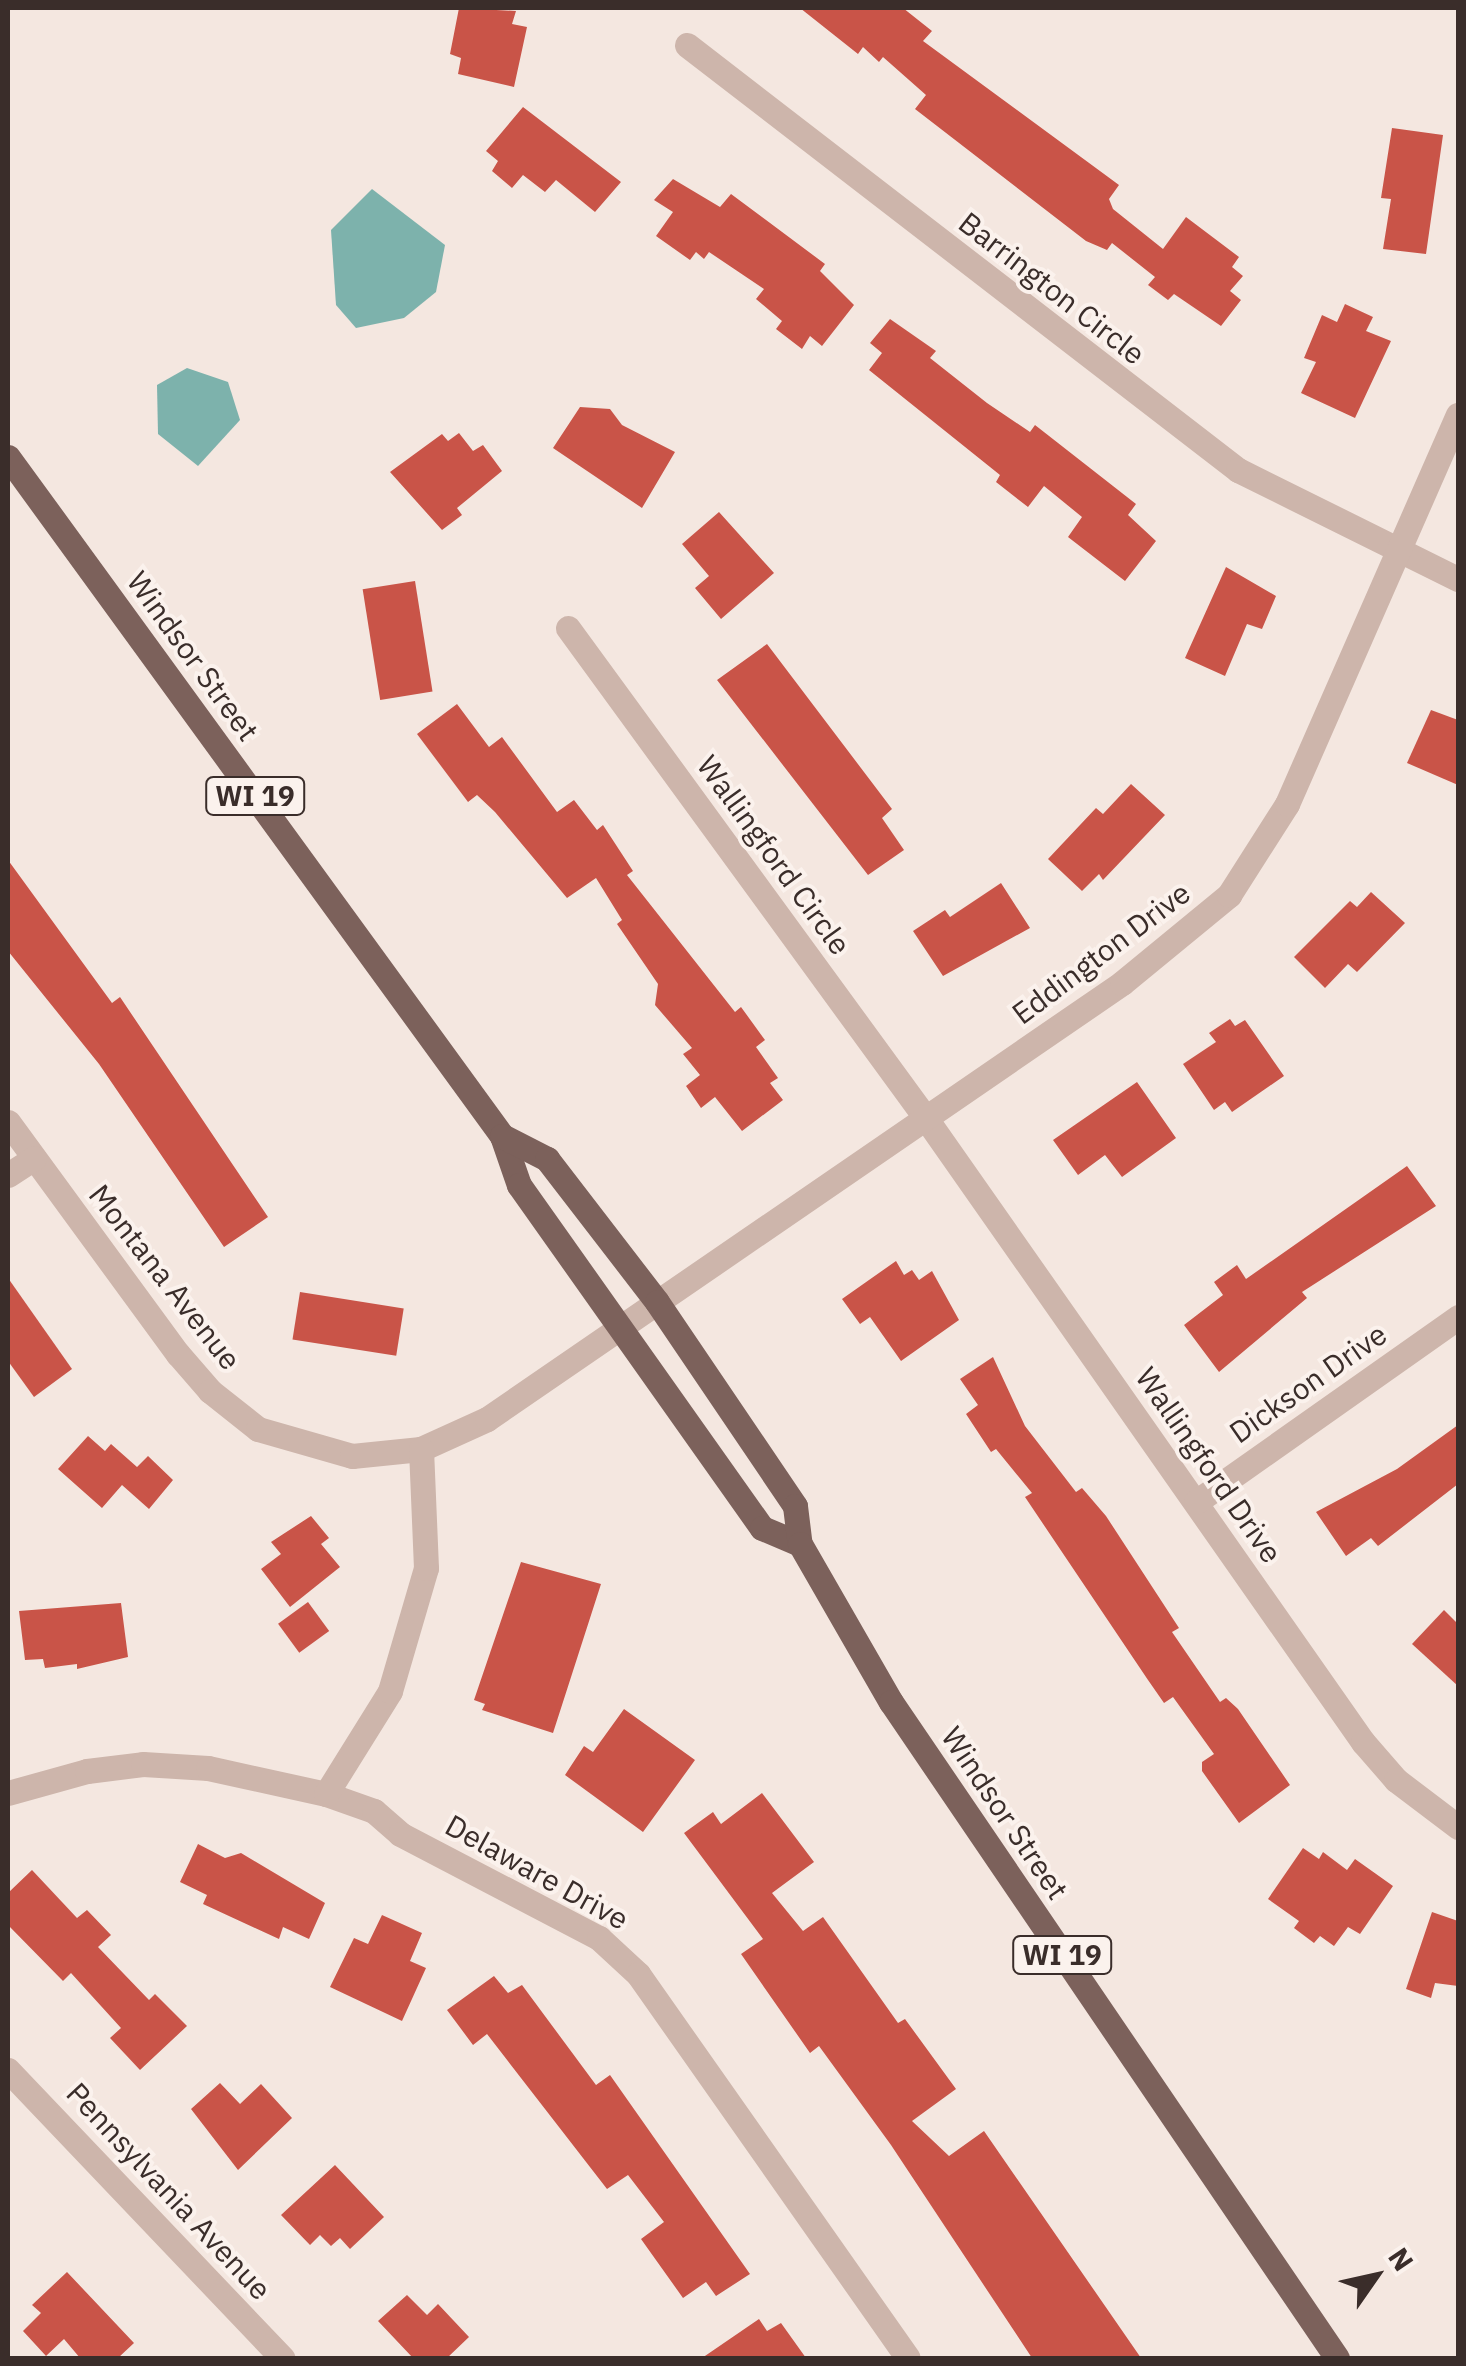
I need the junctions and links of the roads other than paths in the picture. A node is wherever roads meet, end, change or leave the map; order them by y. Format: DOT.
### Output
graph roads {
  1 [pos="688,45"];
  2 [pos="1458,415"];
  3 [pos="8,457"];
  4 [pos="1398,548"];
  5 [pos="1458,580"];
  6 [pos="568,628"];
  7 [pos="927,1120"];
  8 [pos="8,1122"];
  9 [pos="502,1136"];
  10 [pos="34,1158"];
  11 [pos="8,1175"];
  12 [pos="658,1302"];
  13 [pos="1458,1317"];
  14 [pos="619,1326"];
  15 [pos="420,1449"];
  16 [pos="1196,1502"];
  17 [pos="800,1544"];
  18 [pos="8,1794"];
  19 [pos="326,1794"];
  20 [pos="1458,1827"];
  21 [pos="8,2070"];
  22 [pos="282,2358"];
  23 [pos="908,2358"];
  24 [pos="1337,2358"];
  1 -- 4 [label="street, Barrington Circle"];
  2 -- 4 [label="street, Eddington Drive"];
  3 -- 9 [label="main road, Windsor Street / WI 19"];
  4 -- 5 [label="street, Barrington Circle"];
  4 -- 7 [label="street, Eddington Drive"];
  6 -- 7 [label="street, Wallingford Circle"];
  7 -- 12 [label="street, Eddington Drive"];
  7 -- 16 [label="street, Wallingford Drive"];
  8 -- 10 [label="street, Montana Avenue"];
  9 -- 12 [label="main road, Windsor Street / WI 19"];
  9 -- 14 [label="main road, Windsor Street / WI 19"];
  10 -- 11 [label="street"];
  10 -- 15 [label="street, Montana Avenue"];
  12 -- 14 [label="street, Eddington Drive"];
  12 -- 17 [label="main road, Windsor Street / WI 19"];
  13 -- 16 [label="street, Dickson Drive"];
  14 -- 15 [label="street, Montana Avenue"];
  14 -- 17 [label="main road, Windsor Street / WI 19"];
  15 -- 19 [label="street"];
  16 -- 20 [label="street, Wallingford Drive"];
  17 -- 24 [label="main road, Windsor Street / WI 19"];
  18 -- 19 [label="street, Delaware Drive"];
  19 -- 23 [label="street, Delaware Drive"];
  21 -- 22 [label="street, Pennsylvania Avenue"];
}
